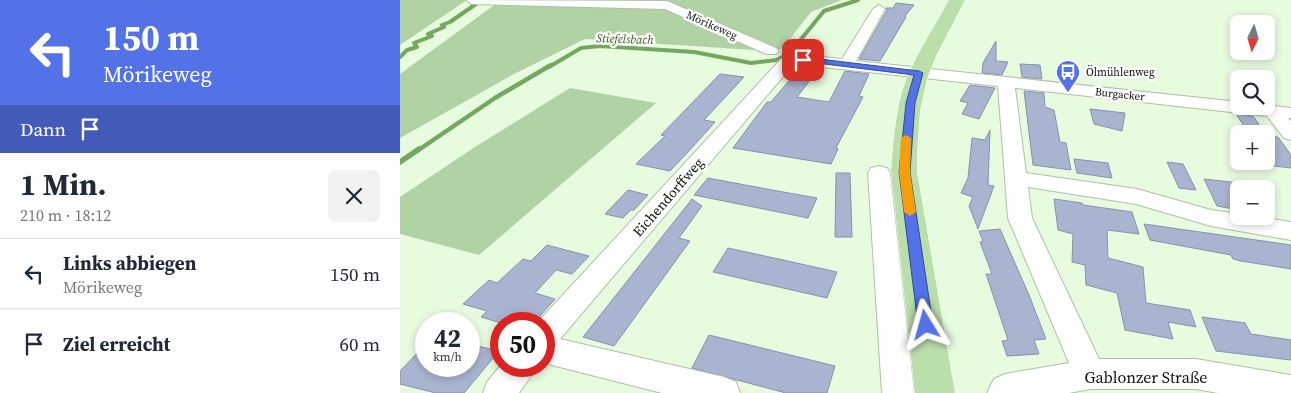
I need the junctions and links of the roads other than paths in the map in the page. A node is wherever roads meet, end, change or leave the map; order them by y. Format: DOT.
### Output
graph roads {
  1 [pos="472,0"];
  2 [pos="957,0"];
  3 [pos="879,9"];
  4 [pos="771,51"];
  5 [pos="846,65"];
  6 [pos="919,73"];
  7 [pos="1006,82"];
  8 [pos="1282,112"];
  9 [pos="1291,134"];
  10 [pos="879,174"];
  11 [pos="1015,178"];
  12 [pos="1291,230"];
  13 [pos="555,324"];
  14 [pos="555,352"];
  15 [pos="1090,374"];
  16 [pos="511,377"];
  17 [pos="1291,391"];
  18 [pos="499,393"];
  19 [pos="724,393"];
  20 [pos="898,393"];
  21 [pos="935,393"];
  22 [pos="1002,393"];
  1 -- 4 [label="street, Mörikeweg"];
  2 -- 6 [label="main road"];
  3 -- 5 [label="street"];
  5 -- 6 [label="street"];
  5 -- 13 [label="street, Eichendorffweg"];
  6 -- 7 [label="street, Burgacker"];
  6 -- 21 [label="main road"];
  7 -- 8 [label="street, Burgacker"];
  7 -- 11 [label="street"];
  8 -- 9 [label="street"];
  10 -- 20 [label="street"];
  11 -- 12 [label="street"];
  11 -- 15 [label="street"];
  14 -- 19 [label="street"];
  15 -- 17 [label="street, Gablonzer Straße"];
  15 -- 22 [label="street, Gablonzer Straße"];
  16 -- 18 [label="street"];
}
